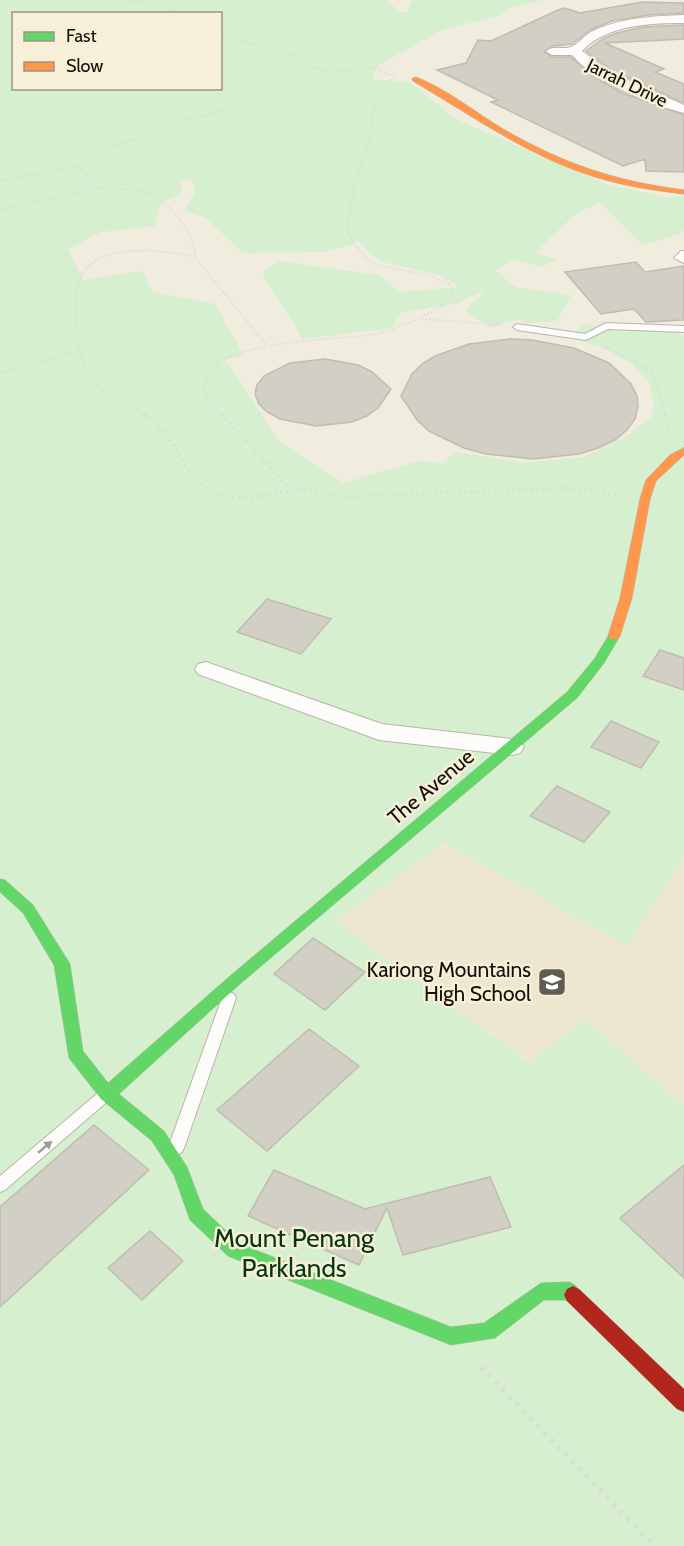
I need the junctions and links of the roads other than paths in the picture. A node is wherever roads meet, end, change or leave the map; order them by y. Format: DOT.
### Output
graph roads {
  1 [pos="684,19"];
  2 [pos="552,51"];
  3 [pos="575,51"];
  4 [pos="416,79"];
  5 [pos="684,109"];
  6 [pos="684,192"];
  7 [pos="684,253"];
  8 [pos="684,261"];
  9 [pos="518,327"];
  10 [pos="684,329"];
  11 [pos="679,454"];
  12 [pos="206,669"];
  13 [pos="512,747"];
  14 [pos="0,884"];
  15 [pos="235,980"];
  16 [pos="107,1094"];
  17 [pos="172,1158"];
  18 [pos="0,1185"];
  19 [pos="684,1402"];
  1 -- 3 [label="street, Jarrah Drive"];
  2 -- 3 [label="street, Jarrah Drive"];
  3 -- 5 [label="street, Jarrah Drive"];
  4 -- 6 [label="street"];
  7 -- 8 [label="lane"];
  9 -- 10 [label="lane"];
  11 -- 13 [label="street, The Avenue"];
  12 -- 13 [label="street"];
  13 -- 15 [label="street, The Avenue"];
  14 -- 16 [label="street"];
  15 -- 16 [label="street, The Avenue"];
  15 -- 17 [label="lane"];
  16 -- 17 [label="street"];
  18 -- 16 [label="lane, one-way"];
  17 -- 19 [label="street"];
}
